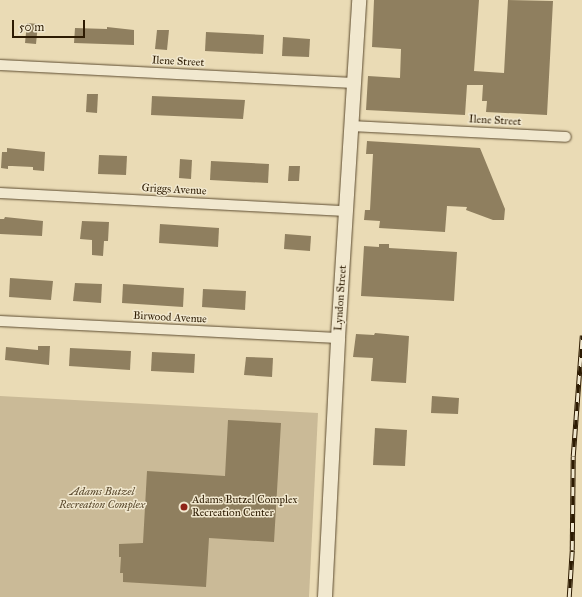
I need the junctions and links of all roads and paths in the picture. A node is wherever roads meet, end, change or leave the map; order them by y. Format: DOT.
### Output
graph roads {
  1 [pos="359,0"];
  2 [pos="0,65"];
  3 [pos="354,83"];
  4 [pos="352,126"];
  5 [pos="566,137"];
  6 [pos="0,193"];
  7 [pos="346,211"];
  8 [pos="0,321"];
  9 [pos="338,338"];
  10 [pos="325,597"];
  1 -- 3 [label="street, Lyndon Street"];
  2 -- 3 [label="street, Ilene Street"];
  3 -- 4 [label="street, Lyndon Street"];
  4 -- 5 [label="street, Ilene Street"];
  4 -- 7 [label="street, Lyndon Street"];
  6 -- 7 [label="street, Griggs Avenue"];
  7 -- 9 [label="street, Lyndon Street"];
  8 -- 9 [label="street, Birwood Avenue"];
  9 -- 10 [label="street, Lyndon Street"];
}
